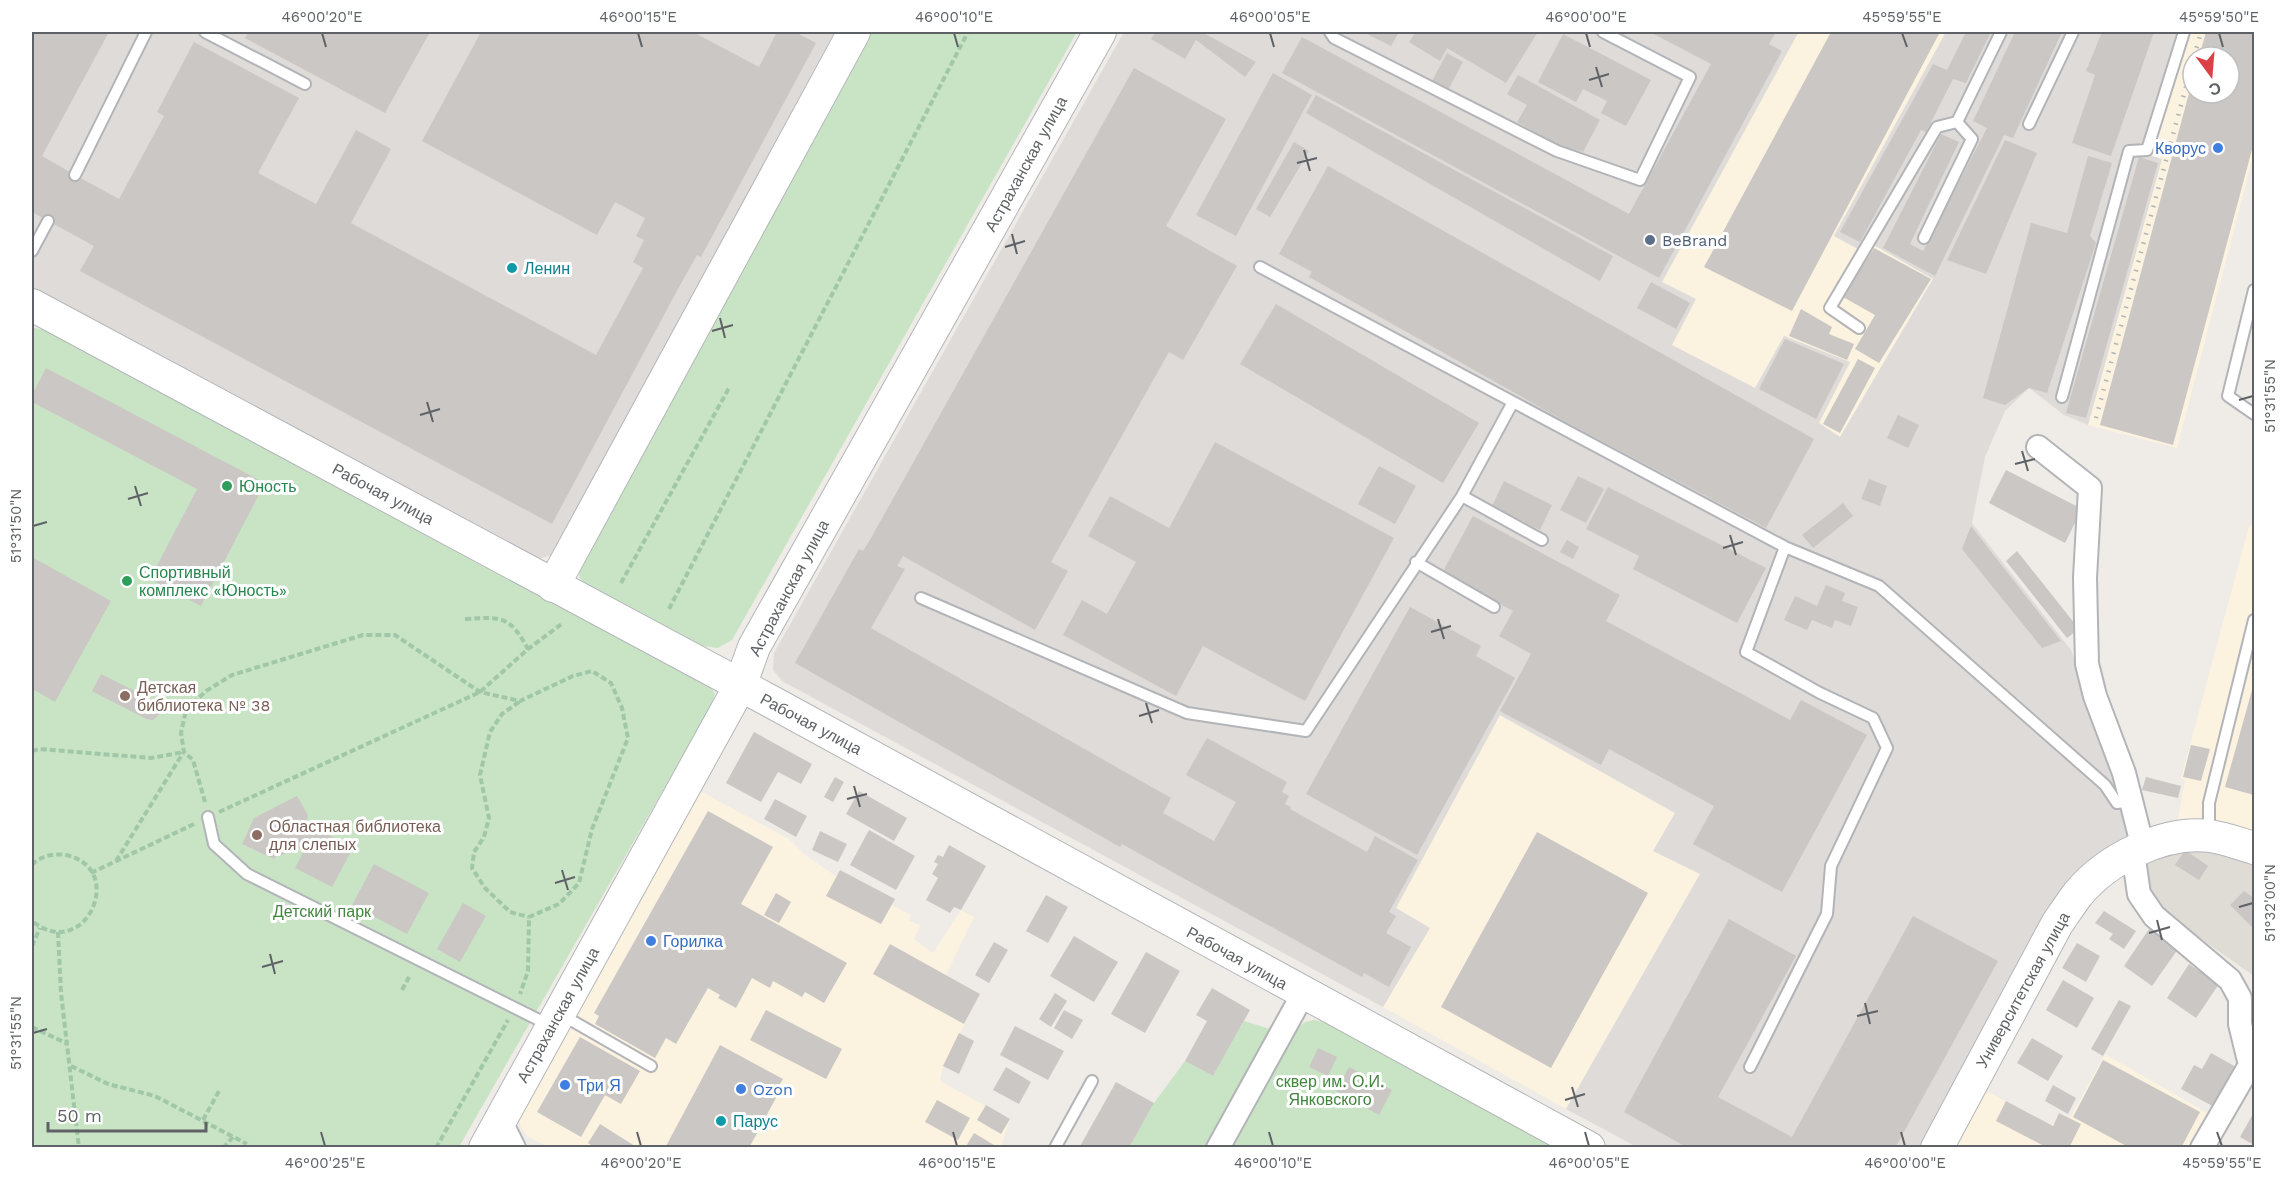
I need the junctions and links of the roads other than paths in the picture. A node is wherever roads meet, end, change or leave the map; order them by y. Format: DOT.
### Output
graph roads {
  1 [pos="146,32"];
  2 [pos="206,32"];
  3 [pos="854,32"];
  4 [pos="1330,32"];
  5 [pos="1603,32"];
  6 [pos="2001,32"];
  7 [pos="2073,32"];
  8 [pos="2184,32"];
  9 [pos="1093,34"];
  10 [pos="305,84"];
  11 [pos="1957,122"];
  12 [pos="2030,124"];
  13 [pos="75,175"];
  14 [pos="48,221"];
  15 [pos="1924,238"];
  16 [pos="32,251"];
  17 [pos="1260,267"];
  18 [pos="2254,291"];
  19 [pos="32,305"];
  20 [pos="1858,328"];
  21 [pos="2062,397"];
  22 [pos="1513,402"];
  23 [pos="2254,414"];
  24 [pos="2038,447"];
  25 [pos="1462,496"];
  26 [pos="1542,540"];
  27 [pos="1785,547"];
  28 [pos="1416,562"];
  29 [pos="554,586"];
  30 [pos="921,598"];
  31 [pos="1494,607"];
  32 [pos="2254,620"];
  33 [pos="740,686"];
  34 [pos="2131,801"];
  35 [pos="208,817"];
  36 [pos="2208,836"];
  37 [pos="2254,848"];
  38 [pos="2138,850"];
  39 [pos="1303,994"];
  40 [pos="555,1020"];
  41 [pos="651,1066"];
  42 [pos="1750,1067"];
  43 [pos="1092,1081"];
  44 [pos="500,1120"];
  45 [pos="485,1148"];
  46 [pos="514,1148"];
  47 [pos="1055,1148"];
  48 [pos="1218,1148"];
  49 [pos="1589,1148"];
  50 [pos="1937,1148"];
  51 [pos="2202,1148"];
  1 -- 13 [label="lane"];
  2 -- 10 [label="lane"];
  3 -- 29 [label="main road"];
  4 -- 5 [label="lane"];
  6 -- 11 [label="lane"];
  7 -- 12 [label="lane"];
  8 -- 21 [label="lane"];
  9 -- 33 [label="main road, Астраханская улица"];
  11 -- 15 [label="lane"];
  11 -- 20 [label="lane"];
  14 -- 16 [label="lane"];
  17 -- 22 [label="lane"];
  18 -- 23 [label="lane"];
  19 -- 29 [label="main road, Рабочая улица"];
  22 -- 25 [label="lane"];
  22 -- 27 [label="lane"];
  24 -- 34 [label="street"];
  25 -- 26 [label="lane"];
  25 -- 28 [label="lane"];
  27 -- 34 [label="lane"];
  27 -- 42 [label="lane"];
  28 -- 30 [label="lane"];
  28 -- 31 [label="lane"];
  29 -- 33 [label="main road, Рабочая улица"];
  32 -- 36 [label="lane"];
  33 -- 39 [label="main road, Рабочая улица"];
  33 -- 40 [label="main road, Астраханская улица"];
  34 -- 38 [label="street"];
  35 -- 40 [label="lane"];
  36 -- 37 [label="main road, Университетская улица"];
  36 -- 38 [label="main road, Университетская улица"];
  38 -- 50 [label="main road, Университетская улица"];
  38 -- 51 [label="street"];
  39 -- 48 [label="street"];
  39 -- 49 [label="main road, Рабочая улица"];
  40 -- 41 [label="lane"];
  40 -- 44 [label="main road, Астраханская улица"];
  43 -- 47 [label="lane"];
  44 -- 45 [label="main road, Астраханская улица"];
  44 -- 46 [label="street"];
}
